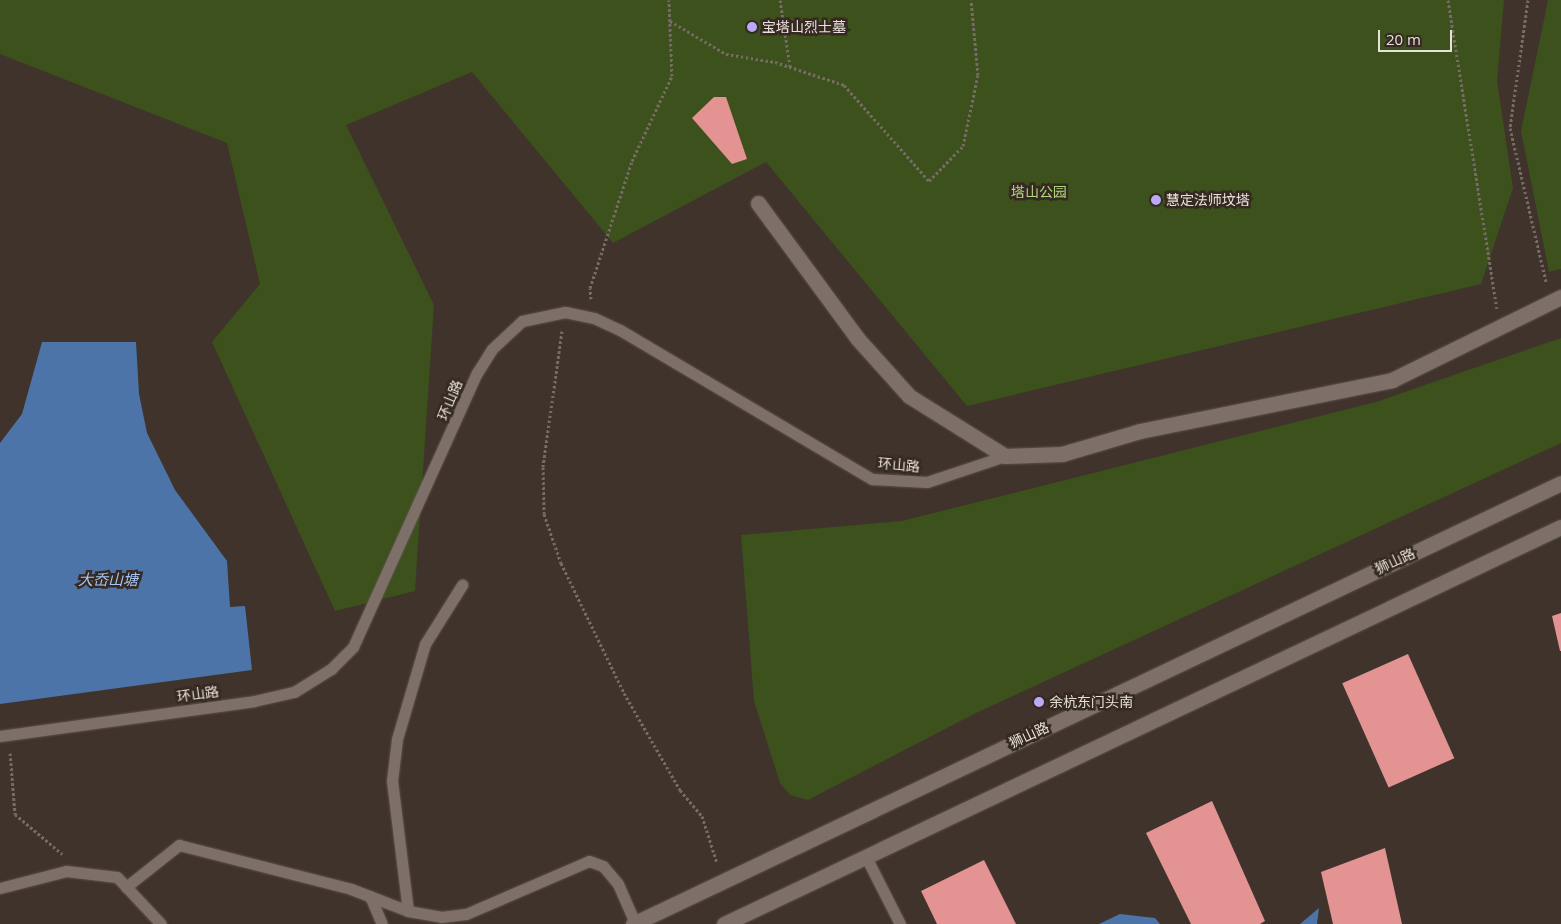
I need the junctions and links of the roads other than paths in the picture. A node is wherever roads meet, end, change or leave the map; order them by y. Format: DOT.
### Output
graph roads {
  1 [pos="758,203"];
  2 [pos="1556,299"];
  3 [pos="1005,456"];
  4 [pos="1561,483"];
  5 [pos="1561,527"];
  6 [pos="462,585"];
  7 [pos="5,735"];
  8 [pos="866,857"];
  9 [pos="126,887"];
  10 [pos="0,888"];
  11 [pos="370,896"];
  12 [pos="408,911"];
  13 [pos="634,923"];
  14 [pos="161,924"];
  15 [pos="382,924"];
  16 [pos="724,924"];
  17 [pos="900,924"];
  1 -- 3 [label="main road"];
  2 -- 3 [label="main road"];
  3 -- 7 [label="lane, 环山路"];
  4 -- 13 [label="main road, 狮山路"];
  5 -- 8 [label="main road"];
  6 -- 12 [label="lane"];
  8 -- 16 [label="main road"];
  8 -- 17 [label="lane"];
  9 -- 10 [label="lane"];
  9 -- 11 [label="lane"];
  9 -- 14 [label="lane"];
  11 -- 12 [label="lane"];
  11 -- 15 [label="lane"];
  12 -- 13 [label="lane"];
}
